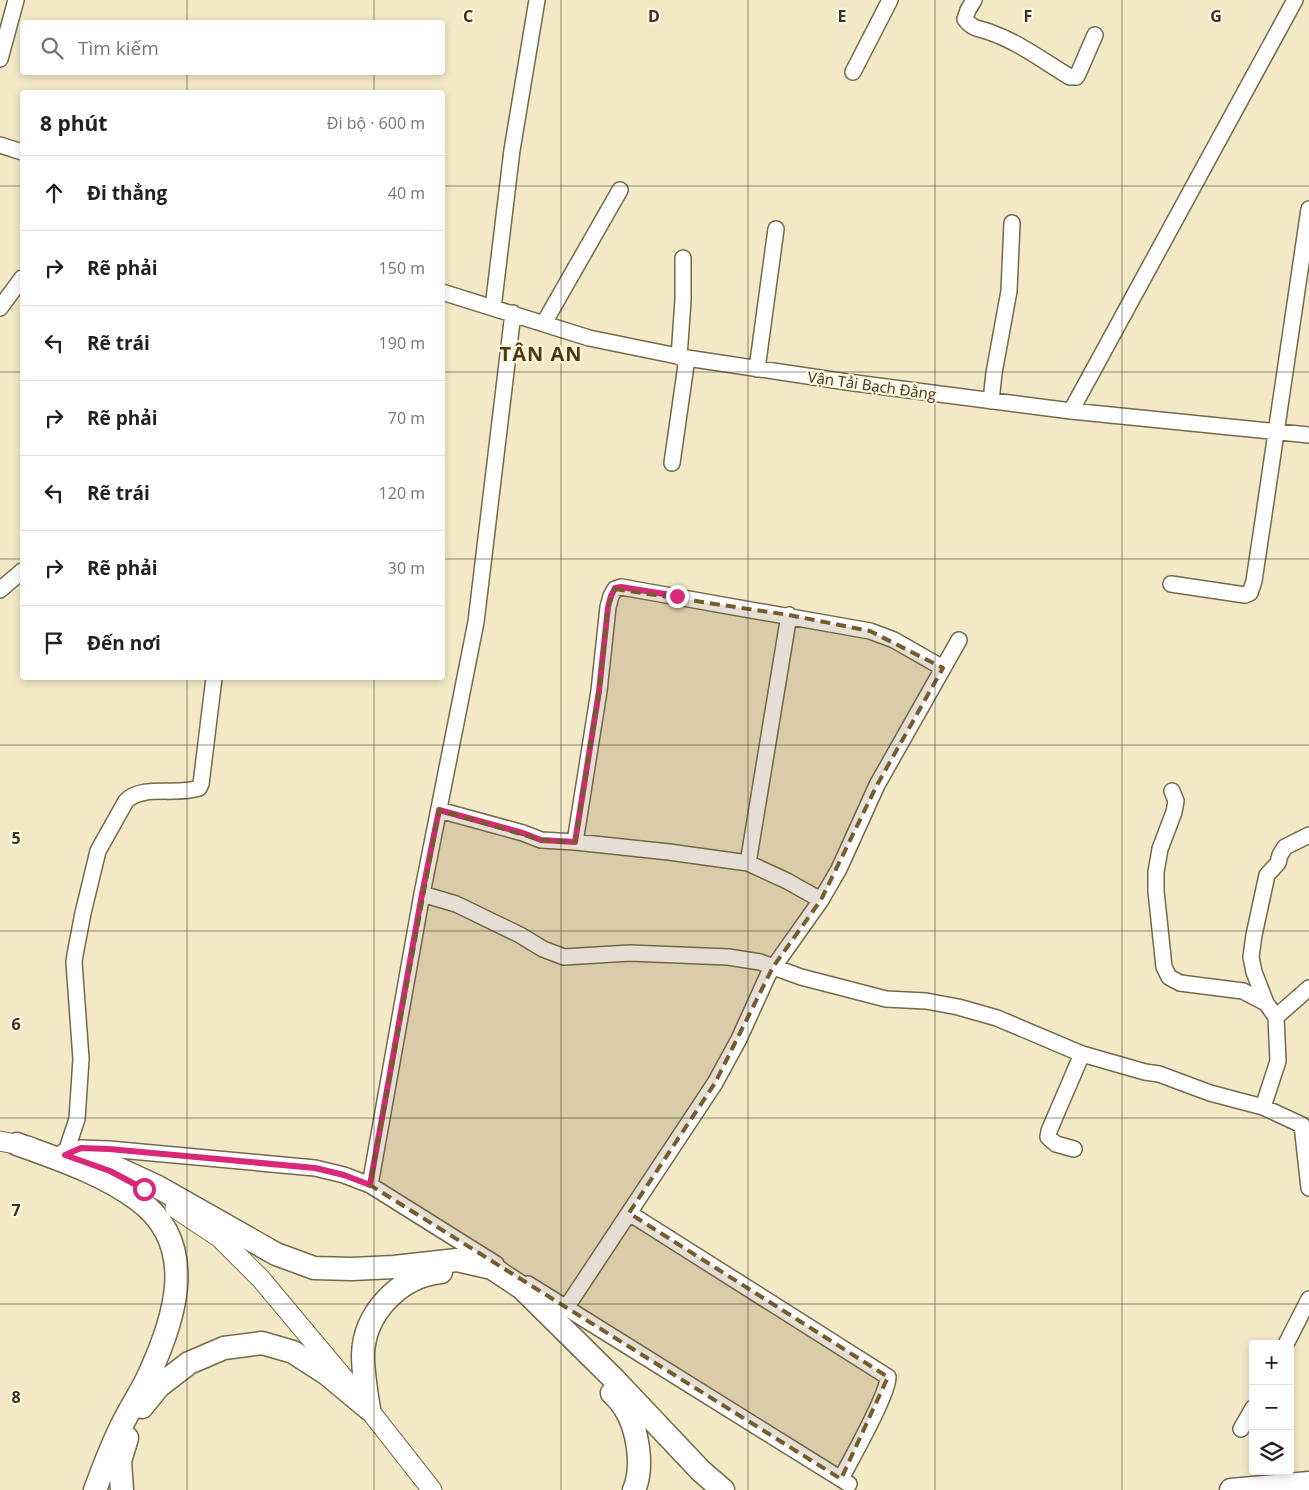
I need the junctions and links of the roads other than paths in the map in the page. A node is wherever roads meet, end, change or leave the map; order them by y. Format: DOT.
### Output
graph roads {
  1 [pos="16,0"];
  2 [pos="537,0"];
  3 [pos="890,0"];
  4 [pos="974,0"];
  5 [pos="1295,0"];
  6 [pos="1094,35"];
  7 [pos="0,59"];
  8 [pos="854,72"];
  9 [pos="0,145"];
  10 [pos="20,151"];
  11 [pos="620,190"];
  12 [pos="1309,210"];
  13 [pos="1012,222"];
  14 [pos="776,229"];
  15 [pos="683,258"];
  16 [pos="20,281"];
  17 [pos="445,293"];
  18 [pos="0,308"];
  19 [pos="493,308"];
  20 [pos="513,313"];
  21 [pos="544,323"];
  22 [pos="683,358"];
  23 [pos="757,368"];
  24 [pos="991,401"];
  25 [pos="1071,411"];
  26 [pos="1276,432"];
  27 [pos="1309,435"];
  28 [pos="672,463"];
  29 [pos="20,573"];
  30 [pos="1171,584"];
  31 [pos="0,590"];
  32 [pos="789,615"];
  33 [pos="959,640"];
  34 [pos="943,668"];
  35 [pos="214,680"];
  36 [pos="1172,791"];
  37 [pos="439,810"];
  38 [pos="1309,835"];
  39 [pos="575,842"];
  40 [pos="748,863"];
  41 [pos="422,894"];
  42 [pos="821,900"];
  43 [pos="773,967"];
  44 [pos="1309,988"];
  45 [pos="1266,1003"];
  46 [pos="1276,1017"];
  47 [pos="1082,1054"];
  48 [pos="1263,1106"];
  49 [pos="1306,1126"];
  50 [pos="8,1143"];
  51 [pos="1074,1149"];
  52 [pos="65,1155"];
  53 [pos="370,1185"];
  54 [pos="1309,1188"];
  55 [pos="629,1214"];
  56 [pos="1309,1299"];
  57 [pos="566,1308"];
  58 [pos="1288,1340"];
  59 [pos="369,1409"];
  60 [pos="1249,1416"];
  61 [pos="1242,1429"];
  62 [pos="1309,1483"];
  63 [pos="95,1490"];
  64 [pos="122,1490"];
  65 [pos="432,1490"];
  66 [pos="634,1490"];
  67 [pos="723,1490"];
  68 [pos="1231,1490"];
  1 -- 7 [label="street"];
  2 -- 19 [label="street"];
  3 -- 8 [label="street"];
  4 -- 6 [label="street"];
  5 -- 25 [label="street"];
  9 -- 10 [label="street"];
  11 -- 21 [label="street"];
  12 -- 26 [label="street"];
  13 -- 24 [label="street"];
  14 -- 23 [label="street"];
  15 -- 22 [label="street"];
  16 -- 18 [label="street"];
  17 -- 19 [label="street, Vận Tải Bạch Đằng"];
  19 -- 20 [label="street, Vận Tải Bạch Đằng"];
  20 -- 21 [label="street, Vận Tải Bạch Đằng"];
  20 -- 37 [label="street"];
  21 -- 22 [label="street, Vận Tải Bạch Đằng"];
  22 -- 23 [label="street, Vận Tải Bạch Đằng"];
  22 -- 28 [label="street"];
  23 -- 24 [label="street, Vận Tải Bạch Đằng"];
  24 -- 25 [label="street, Vận Tải Bạch Đằng"];
  25 -- 26 [label="street, Vận Tải Bạch Đằng"];
  26 -- 27 [label="street, Vận Tải Bạch Đằng"];
  26 -- 30 [label="street"];
  29 -- 31 [label="street"];
  32 -- 34 [label="street"];
  32 -- 39 [label="street"];
  32 -- 40 [label="street"];
  33 -- 34 [label="street"];
  34 -- 42 [label="street"];
  35 -- 52 [label="street"];
  36 -- 45 [label="street"];
  37 -- 39 [label="street"];
  37 -- 41 [label="street"];
  38 -- 45 [label="street"];
  39 -- 40 [label="street"];
  40 -- 42 [label="street"];
  41 -- 43 [label="street"];
  41 -- 53 [label="street"];
  42 -- 43 [label="street"];
  43 -- 47 [label="street"];
  43 -- 55 [label="street"];
  44 -- 46 [label="street"];
  45 -- 46 [label="street"];
  46 -- 48 [label="street"];
  47 -- 48 [label="street"];
  47 -- 51 [label="street"];
  48 -- 49 [label="street"];
  49 -- 54 [label="street"];
  50 -- 52 [label="main road"];
  50 -- 63 [label="highway"];
  52 -- 53 [label="street"];
  52 -- 59 [label="main road"];
  52 -- 67 [label="highway"];
  53 -- 57 [label="street"];
  55 -- 57 [label="street"];
  55 -- 57 [label="street"];
  56 -- 58 [label="street"];
  59 -- 64 [label="highway"];
  59 -- 65 [label="main road"];
  59 -- 66 [label="highway"];
  60 -- 61 [label="street"];
  62 -- 68 [label="highway"];
}
